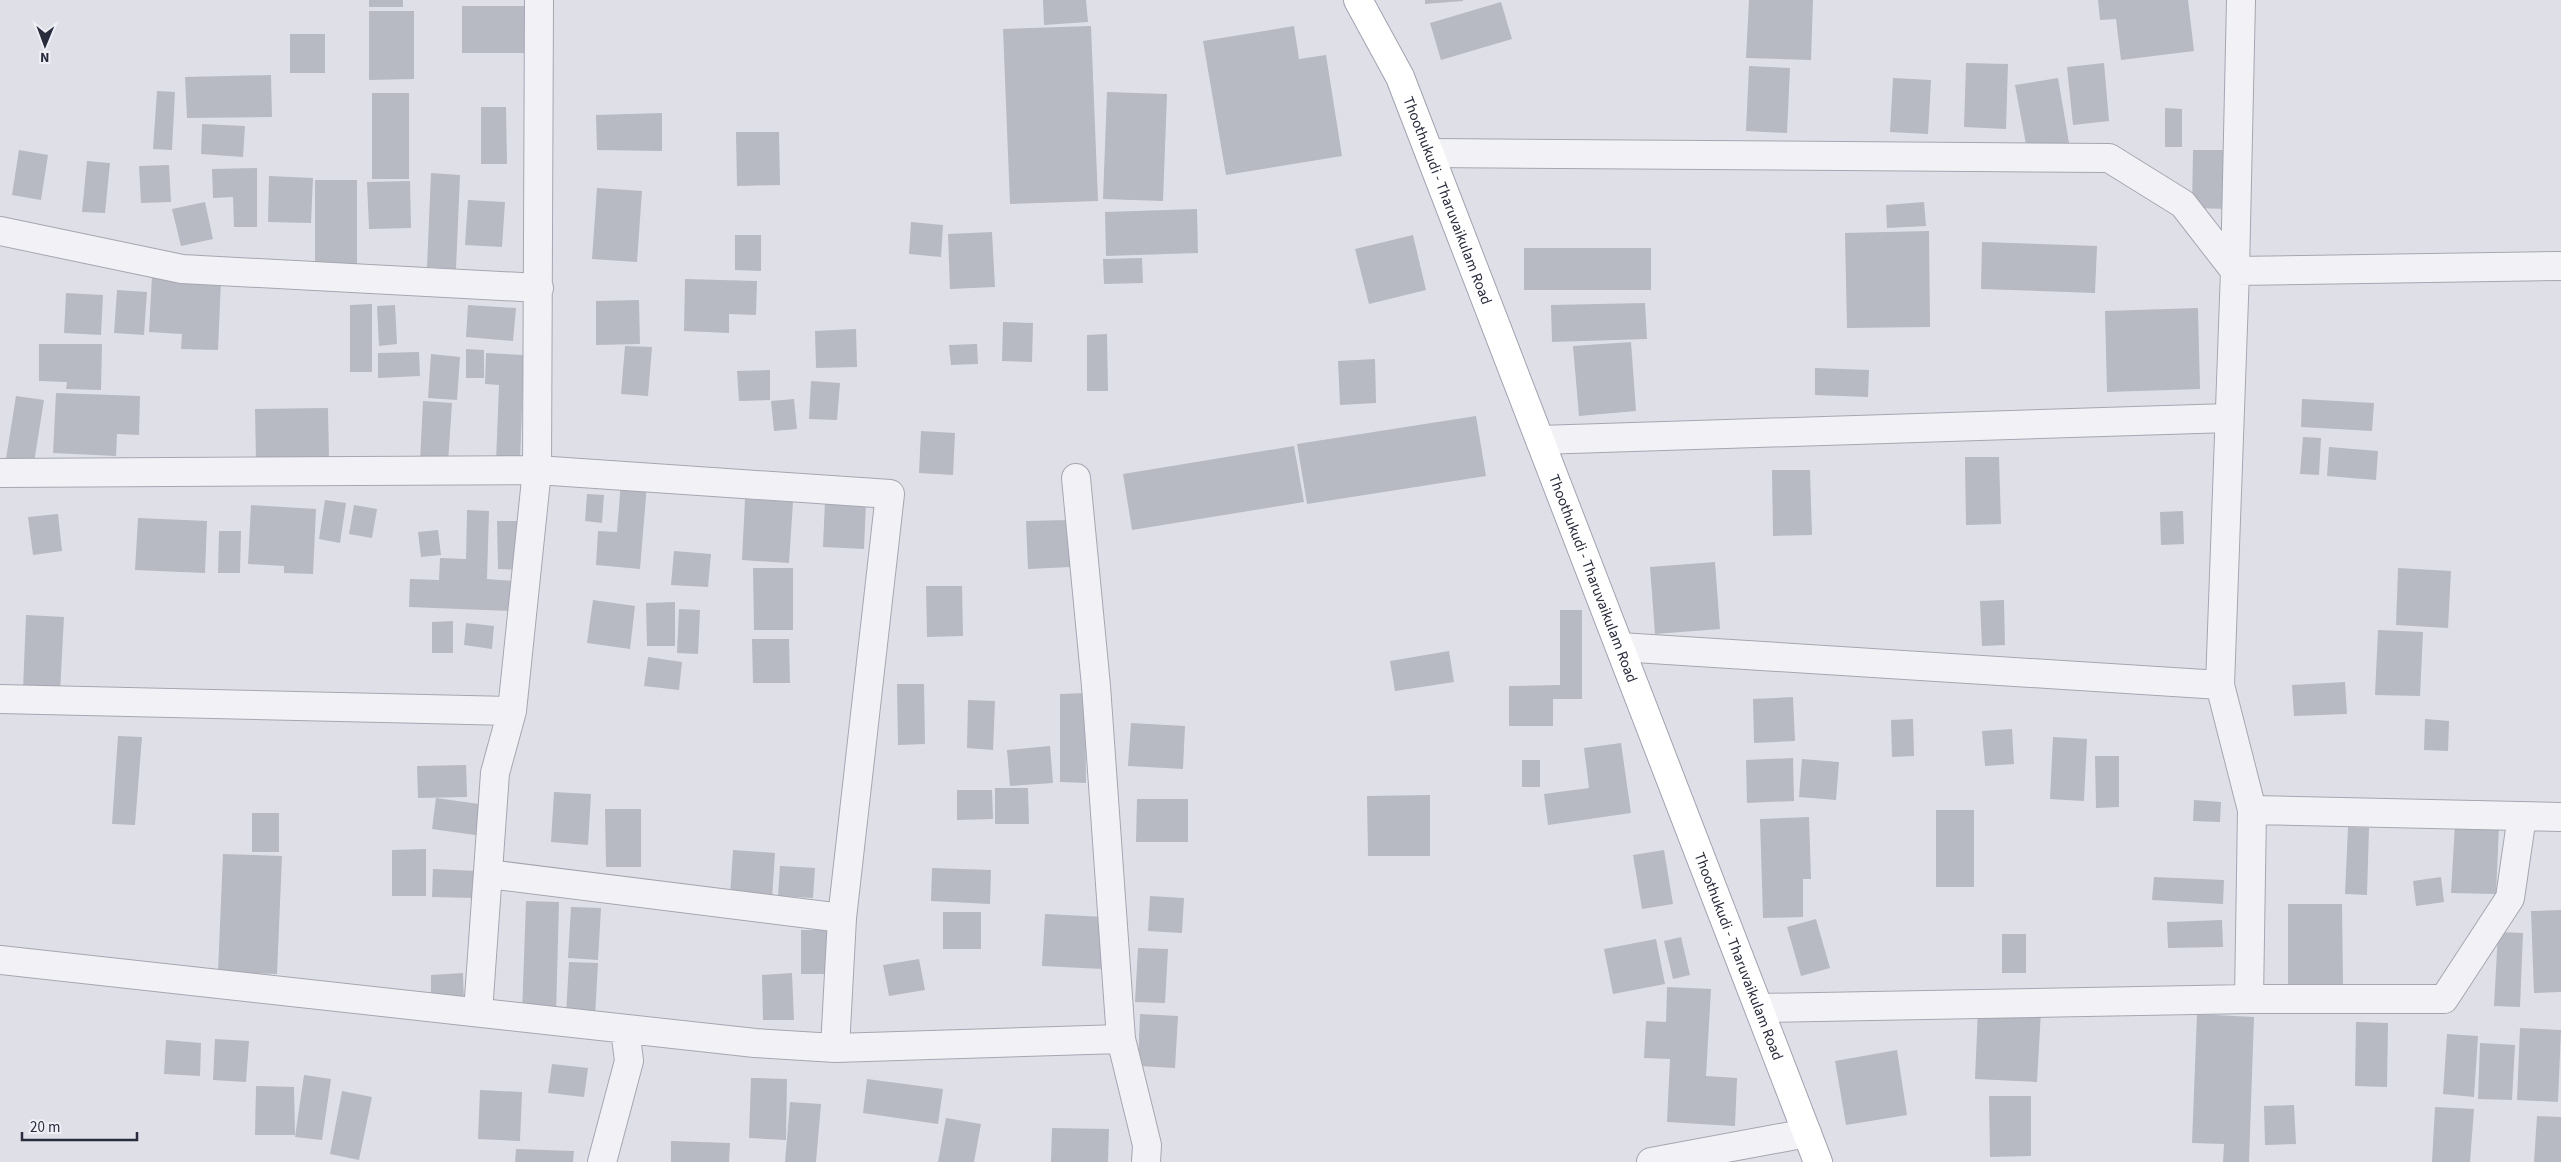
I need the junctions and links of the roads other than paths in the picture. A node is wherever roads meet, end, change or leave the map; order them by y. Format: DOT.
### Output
graph roads {
  1 [pos="539,0"];
  2 [pos="1355,0"];
  3 [pos="2241,0"];
  4 [pos="1430,153"];
  5 [pos="0,231"];
  6 [pos="2561,266"];
  7 [pos="2235,271"];
  8 [pos="539,288"];
  9 [pos="2229,418"];
  10 [pos="1540,440"];
  11 [pos="537,470"];
  12 [pos="0,473"];
  13 [pos="1076,478"];
  14 [pos="1620,648"];
  15 [pos="2220,685"];
  16 [pos="0,699"];
  17 [pos="512,711"];
  18 [pos="2252,810"];
  19 [pos="2522,816"];
  20 [pos="2561,817"];
  21 [pos="488,874"];
  22 [pos="842,918"];
  23 [pos="0,960"];
  24 [pos="2250,999"];
  25 [pos="1759,1008"];
  26 [pos="478,1012"];
  27 [pos="626,1029"];
  28 [pos="1121,1039"];
  29 [pos="835,1048"];
  30 [pos="1807,1133"];
  31 [pos="602,1162"];
  32 [pos="1146,1162"];
  33 [pos="1651,1162"];
  34 [pos="1818,1162"];
  1 -- 8 [label="street"];
  2 -- 4 [label="main road, Thoothukudi - Tharuvaikulam Road"];
  3 -- 7 [label="street"];
  4 -- 7 [label="street"];
  4 -- 10 [label="main road, Thoothukudi - Tharuvaikulam Road"];
  5 -- 8 [label="street"];
  6 -- 7 [label="street"];
  7 -- 9 [label="street"];
  8 -- 11 [label="street"];
  9 -- 10 [label="street"];
  9 -- 15 [label="street"];
  10 -- 14 [label="main road, Thoothukudi - Tharuvaikulam Road"];
  11 -- 12 [label="street"];
  11 -- 17 [label="street"];
  11 -- 22 [label="street"];
  13 -- 28 [label="street"];
  14 -- 15 [label="street"];
  14 -- 25 [label="main road, Thoothukudi - Tharuvaikulam Road"];
  15 -- 18 [label="street"];
  16 -- 17 [label="street"];
  17 -- 21 [label="street"];
  18 -- 19 [label="street"];
  18 -- 24 [label="street"];
  19 -- 20 [label="street"];
  19 -- 24 [label="street"];
  21 -- 22 [label="street"];
  21 -- 26 [label="street"];
  22 -- 29 [label="street"];
  23 -- 26 [label="street"];
  24 -- 25 [label="street"];
  25 -- 30 [label="main road, Thoothukudi - Tharuvaikulam Road"];
  26 -- 27 [label="street"];
  27 -- 29 [label="street"];
  27 -- 31 [label="street"];
  28 -- 29 [label="street"];
  28 -- 32 [label="street"];
  30 -- 33 [label="street"];
  30 -- 34 [label="main road, Thoothukudi - Tharuvaikulam Road"];
}
